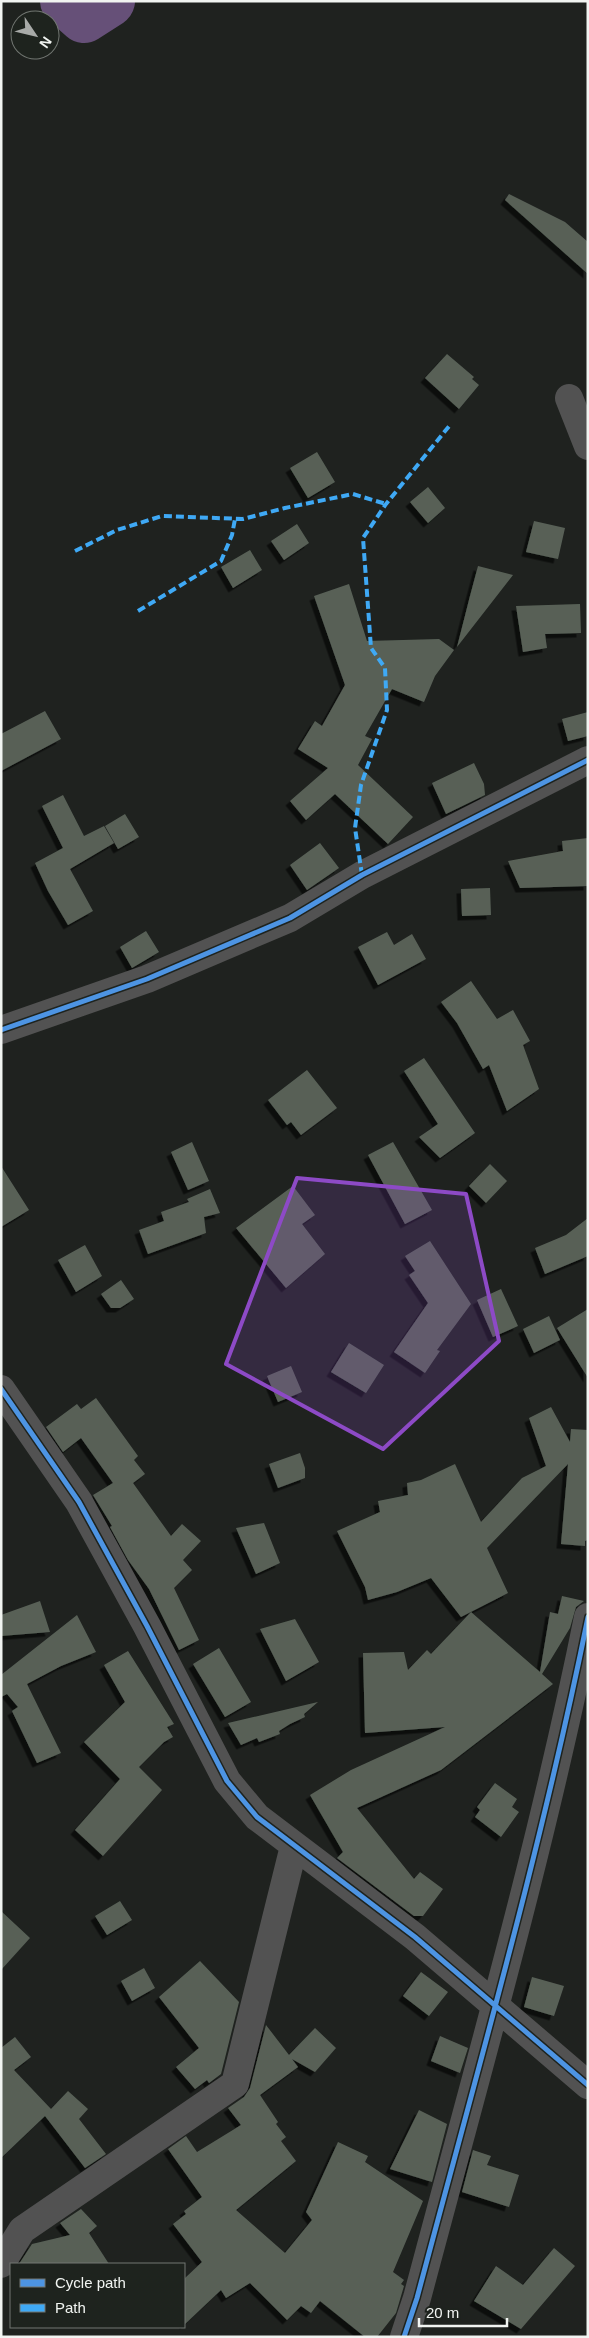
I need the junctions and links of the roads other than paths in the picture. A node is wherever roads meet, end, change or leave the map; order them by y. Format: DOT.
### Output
graph roads {
  1 [pos="569,398"];
  2 [pos="588,446"];
  3 [pos="588,760"];
  4 [pos="1,1030"];
  5 [pos="1,1390"];
  6 [pos="588,1617"];
  7 [pos="294,1846"];
  8 [pos="494,2005"];
  9 [pos="588,2085"];
  10 [pos="1,2264"];
  11 [pos="404,2337"];
  1 -- 2 [label="street"];
  3 -- 4 [label="street"];
  5 -- 7 [label="street"];
  6 -- 8 [label="street"];
  7 -- 8 [label="street"];
  7 -- 10 [label="street"];
  8 -- 9 [label="street"];
  8 -- 11 [label="street"];
}
